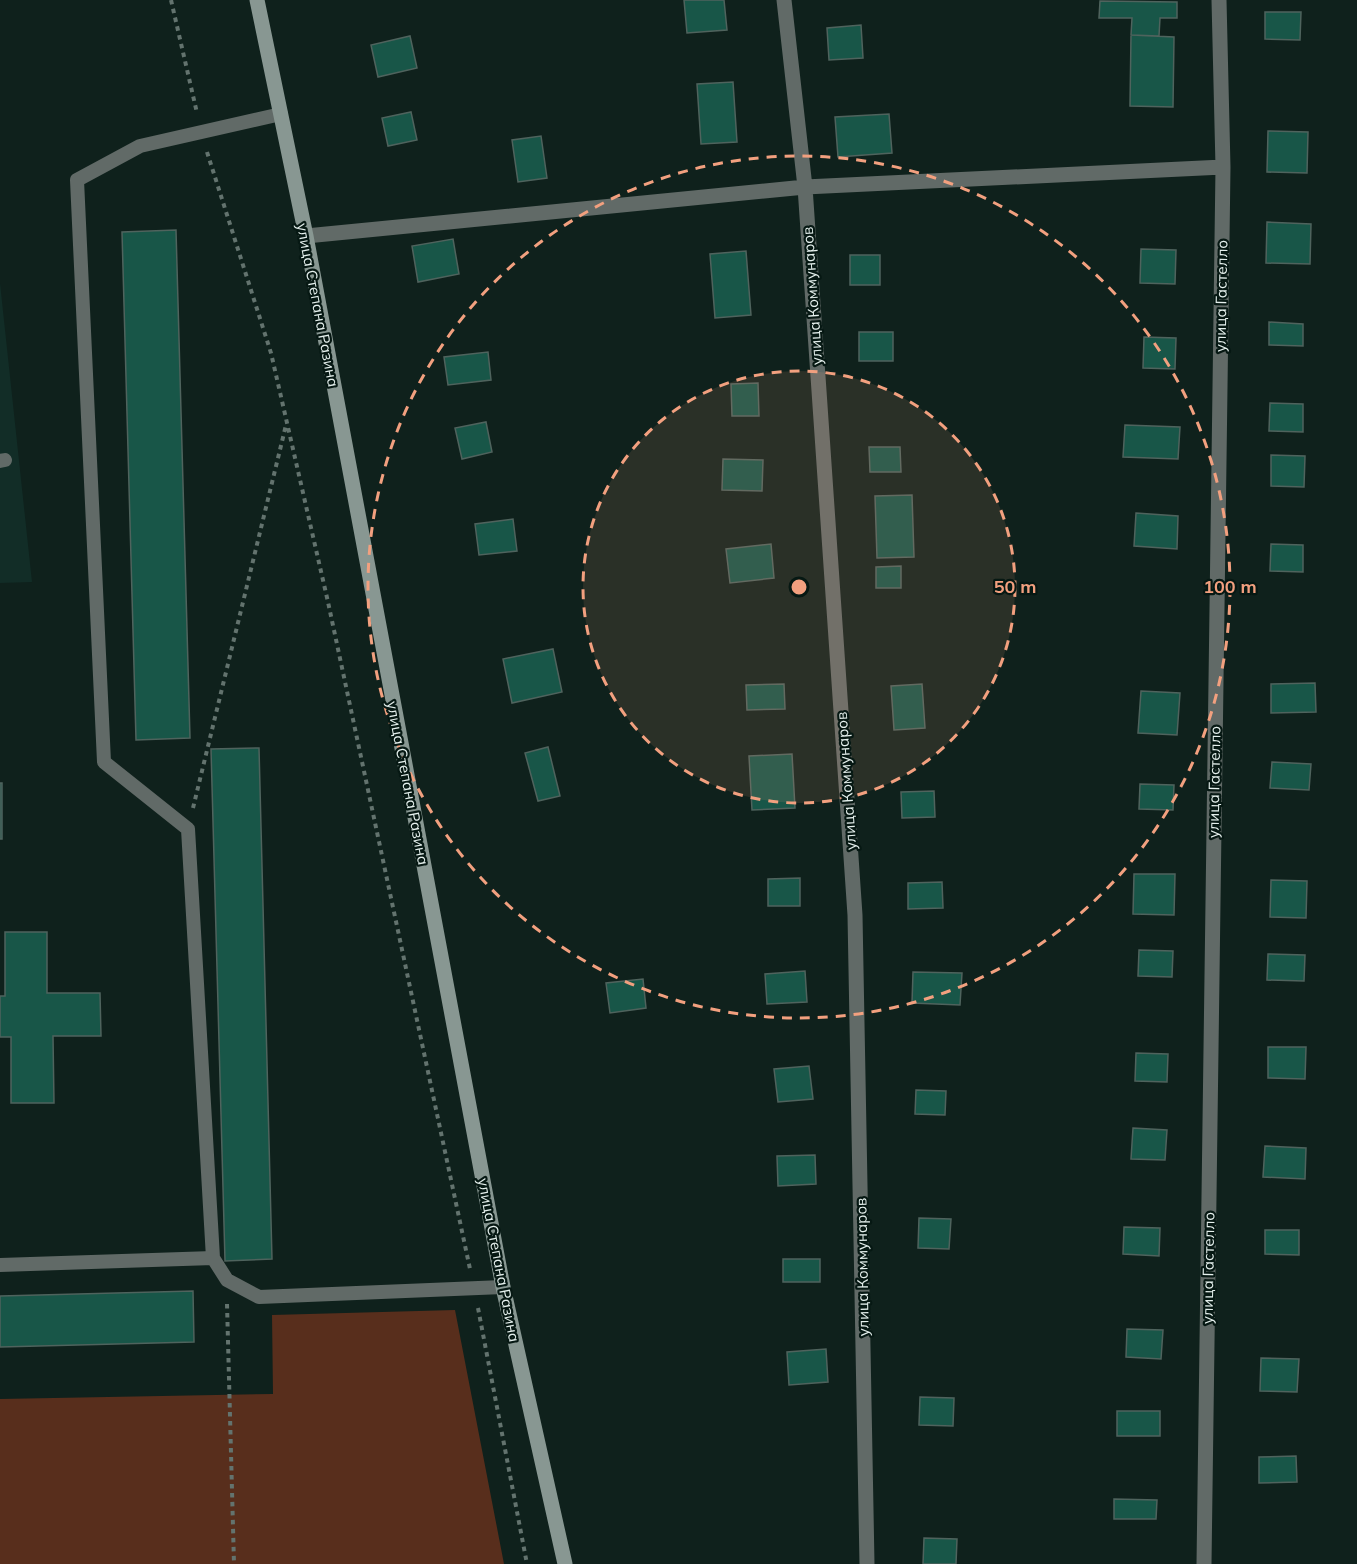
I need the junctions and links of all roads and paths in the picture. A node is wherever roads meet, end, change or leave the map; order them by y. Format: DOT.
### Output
graph roads {
  1 [pos="171,0"];
  2 [pos="257,0"];
  3 [pos="784,0"];
  4 [pos="1219,0"];
  5 [pos="281,114"];
  6 [pos="202,132"];
  7 [pos="1222,166"];
  8 [pos="805,187"];
  9 [pos="306,236"];
  10 [pos="286,422"];
  11 [pos="188,829"];
  12 [pos="213,1258"];
  13 [pos="0,1265"];
  14 [pos="226,1280"];
  15 [pos="503,1287"];
  16 [pos="474,1288"];
  17 [pos="234,1564"];
  18 [pos="527,1564"];
  19 [pos="566,1564"];
  20 [pos="867,1564"];
  21 [pos="1204,1564"];
  1 -- 6 [label="path"];
  2 -- 5 [label="main road, улица Степана Разина"];
  3 -- 8 [label="street, улица Коммунаров"];
  4 -- 7 [label="street, улица Гастелло"];
  5 -- 6 [label="lane"];
  5 -- 9 [label="main road, улица Степана Разина"];
  6 -- 10 [label="path"];
  6 -- 11 [label="lane"];
  7 -- 8 [label="street"];
  7 -- 21 [label="street, улица Гастелло"];
  8 -- 9 [label="street"];
  8 -- 20 [label="street, улица Коммунаров"];
  9 -- 15 [label="main road, улица Степана Разина"];
  10 -- 11 [label="path"];
  10 -- 16 [label="path"];
  11 -- 12 [label="lane"];
  12 -- 13 [label="lane"];
  12 -- 14 [label="lane"];
  14 -- 16 [label="lane"];
  14 -- 17 [label="path"];
  15 -- 16 [label="lane"];
  15 -- 19 [label="main road, улица Степана Разина"];
  16 -- 18 [label="path"];
}
